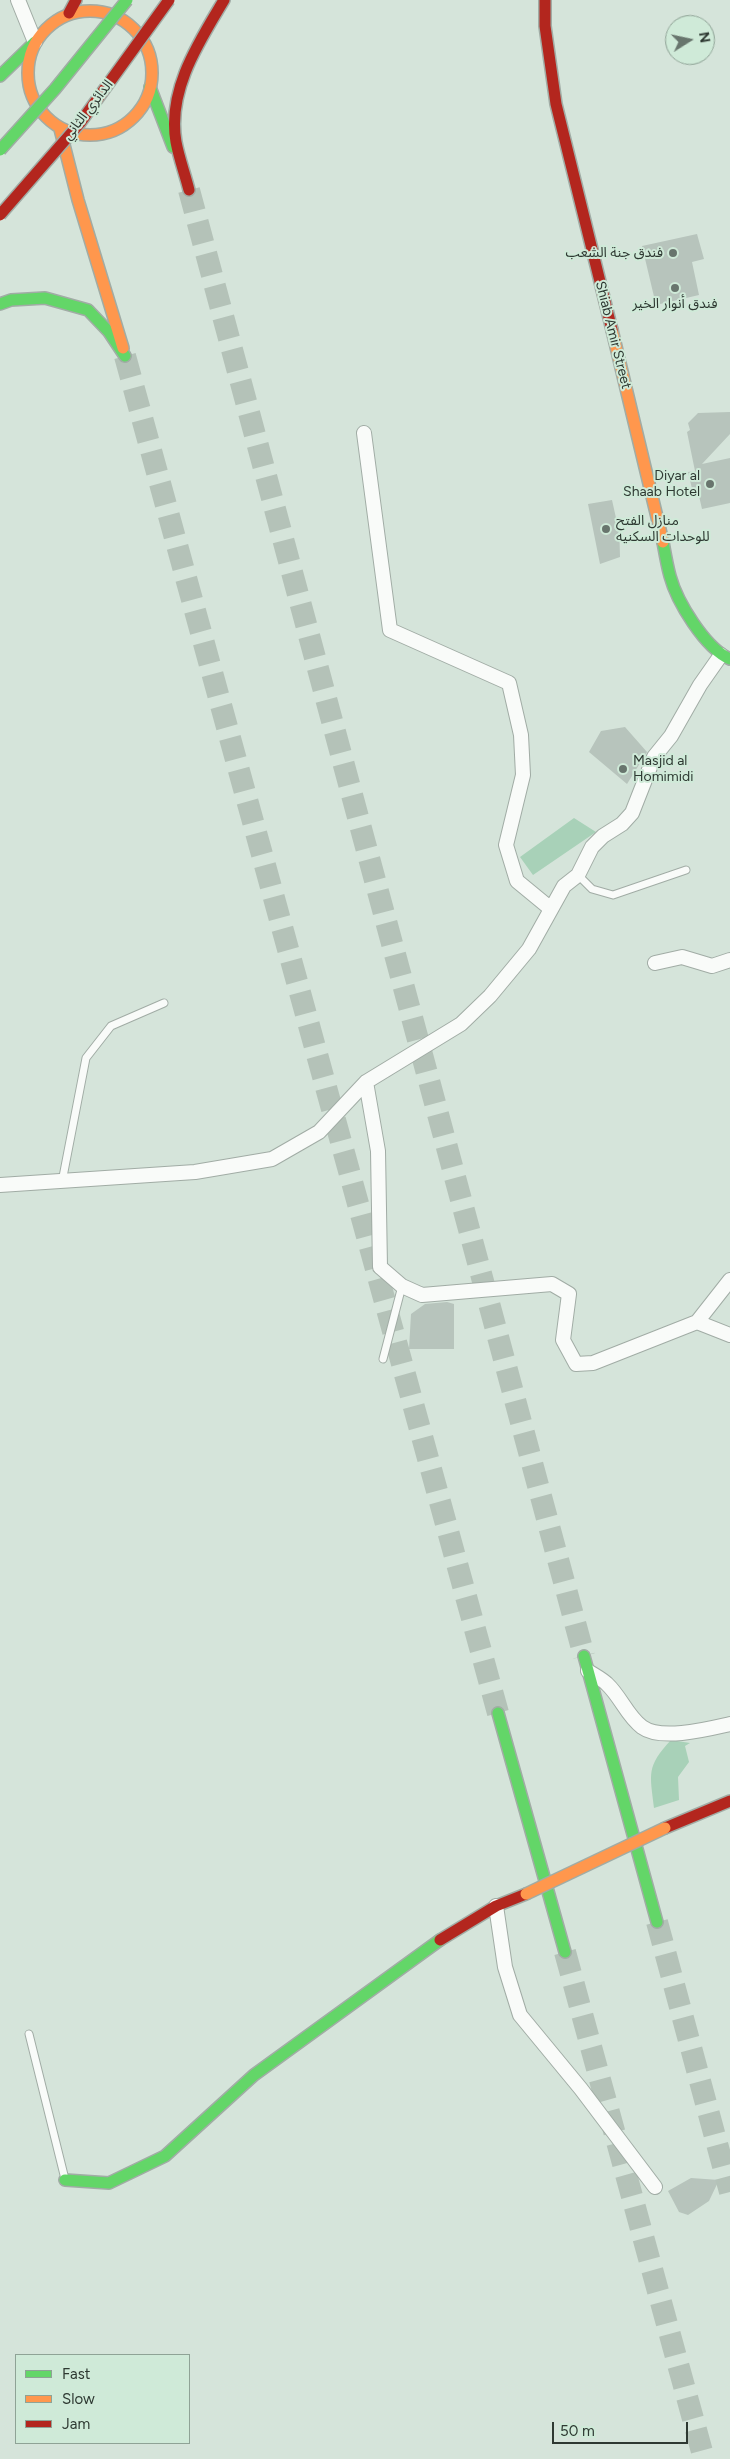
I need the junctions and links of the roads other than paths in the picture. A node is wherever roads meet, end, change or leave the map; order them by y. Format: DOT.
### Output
graph roads {
  1 [pos="18,0"];
  2 [pos="76,0"];
  3 [pos="127,0"];
  4 [pos="169,0"];
  5 [pos="224,0"];
  6 [pos="545,0"];
  7 [pos="69,13"];
  8 [pos="35,42"];
  9 [pos="0,76"];
  10 [pos="150,87"];
  11 [pos="60,128"];
  12 [pos="0,150"];
  13 [pos="0,215"];
  14 [pos="0,304"];
  15 [pos="364,433"];
  16 [pos="726,657"];
  17 [pos="686,870"];
  18 [pos="578,875"];
  19 [pos="551,909"];
  20 [pos="730,960"];
  21 [pos="655,963"];
  22 [pos="164,1003"];
  23 [pos="366,1082"];
  24 [pos="62,1182"];
  25 [pos="0,1185"];
  26 [pos="730,1280"];
  27 [pos="402,1286"];
  28 [pos="697,1322"];
  29 [pos="730,1335"];
  30 [pos="383,1358"];
  31 [pos="584,1656"];
  32 [pos="588,1671"];
  33 [pos="498,1713"];
  34 [pos="730,1724"];
  35 [pos="730,1801"];
  36 [pos="496,1906"];
  37 [pos="657,1922"];
  38 [pos="565,1952"];
  39 [pos="29,2034"];
  40 [pos="65,2180"];
  41 [pos="654,2187"];
  1 -- 8 [label="street"];
  2 -- 7 [label="main road"];
  3 -- 12 [label="main road, bridge"];
  4 -- 13 [label="main road, الدائري الثاني, bridge"];
  5 -- 10 [label="main road"];
  6 -- 16 [label="main road, Shiab Amir Street"];
  7 -- 8 [label="main road"];
  7 -- 10 [label="main road"];
  8 -- 9 [label="main road"];
  8 -- 11 [label="main road"];
  10 -- 11 [label="main road"];
  11 -- 14 [label="main road"];
  15 -- 19 [label="street"];
  16 -- 18 [label="street"];
  17 -- 18 [label="lane"];
  18 -- 19 [label="street"];
  19 -- 23 [label="street"];
  20 -- 21 [label="street"];
  22 -- 24 [label="lane"];
  23 -- 24 [label="street"];
  23 -- 27 [label="street"];
  24 -- 25 [label="street"];
  26 -- 28 [label="street"];
  27 -- 28 [label="street"];
  27 -- 30 [label="lane"];
  28 -- 29 [label="street"];
  31 -- 32 [label="main road"];
  32 -- 34 [label="street"];
  32 -- 37 [label="main road"];
  33 -- 38 [label="main road"];
  35 -- 36 [label="main road, bridge"];
  36 -- 40 [label="main road"];
  36 -- 41 [label="street"];
  39 -- 40 [label="lane"];
}
